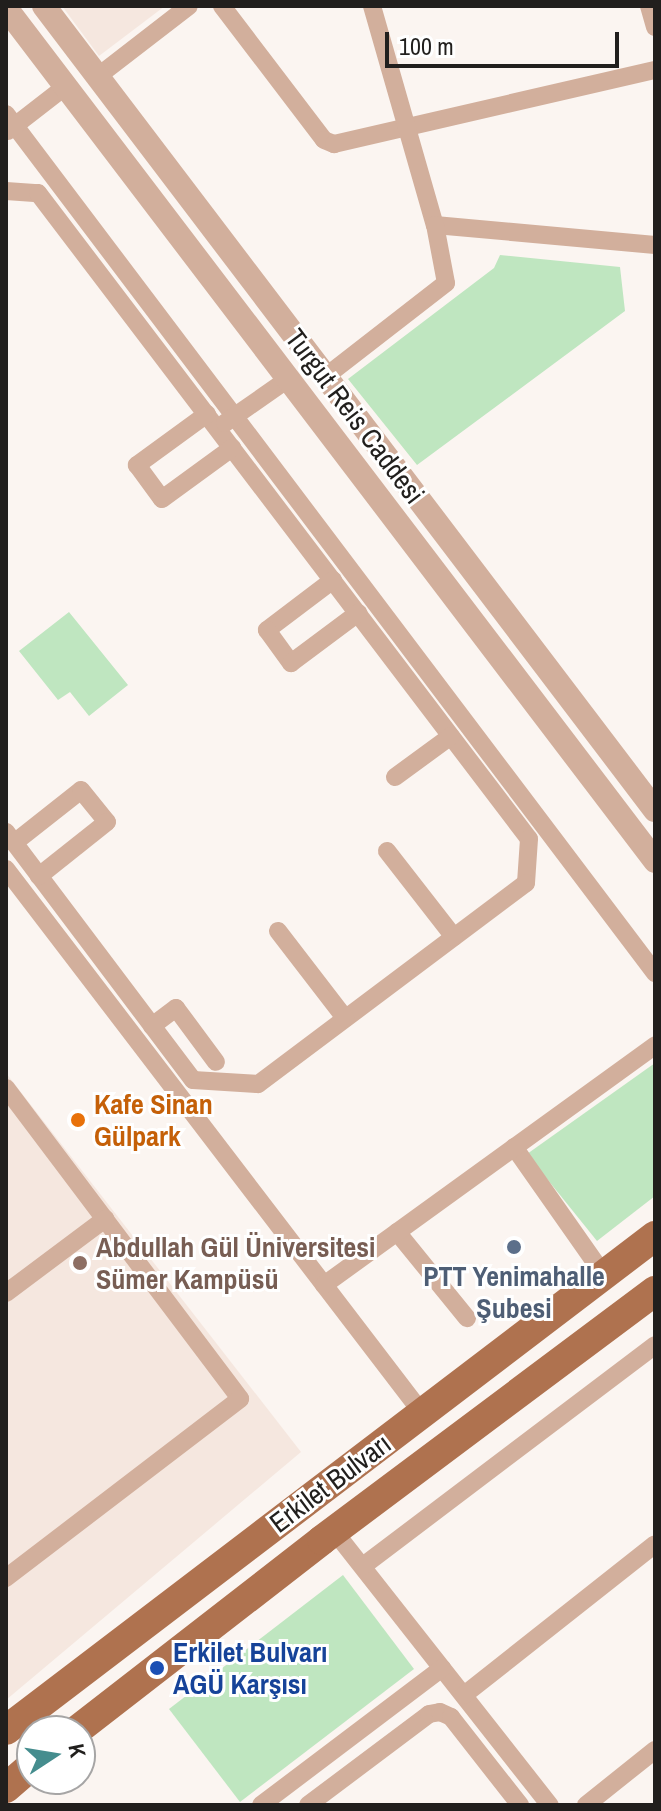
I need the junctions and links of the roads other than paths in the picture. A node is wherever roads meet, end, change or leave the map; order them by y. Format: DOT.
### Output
graph roads {
  1 [pos="44,6"];
  2 [pos="189,6"];
  3 [pos="222,6"];
  4 [pos="372,6"];
  5 [pos="649,6"];
  6 [pos="6,8"];
  7 [pos="655,27"];
  8 [pos="655,70"];
  9 [pos="97,77"];
  10 [pos="66,86"];
  11 [pos="9,124"];
  12 [pos="407,129"];
  13 [pos="6,191"];
  14 [pos="435,225"];
  15 [pos="655,245"];
  16 [pos="325,377"];
  17 [pos="288,379"];
  18 [pos="235,417"];
  19 [pos="212,421"];
  20 [pos="232,448"];
  21 [pos="333,580"];
  22 [pos="358,613"];
  23 [pos="451,736"];
  24 [pos="395,777"];
  25 [pos="655,810"];
  26 [pos="10,837"];
  27 [pos="387,851"];
  28 [pos="655,861"];
  29 [pos="6,869"];
  30 [pos="39,876"];
  31 [pos="278,931"];
  32 [pos="454,937"];
  33 [pos="655,973"];
  34 [pos="345,1018"];
  35 [pos="152,1026"];
  36 [pos="655,1045"];
  37 [pos="216,1062"];
  38 [pos="7,1091"];
  39 [pos="514,1147"];
  40 [pos="105,1219"];
  41 [pos="397,1232"];
  42 [pos="655,1236"];
  43 [pos="604,1275"];
  44 [pos="324,1285"];
  45 [pos="655,1291"];
  46 [pos="6,1293"];
  47 [pos="467,1318"];
  48 [pos="653,1351"];
  49 [pos="422,1413"];
  50 [pos="334,1531"];
  51 [pos="655,1544"];
  52 [pos="363,1566"];
  53 [pos="6,1578"];
  54 [pos="442,1668"];
  55 [pos="464,1695"];
  56 [pos="96,1715"];
  57 [pos="6,1730"];
  58 [pos="655,1750"];
  59 [pos="261,1805"];
  60 [pos="308,1805"];
  61 [pos="520,1805"];
  62 [pos="550,1805"];
  63 [pos="586,1805"];
  1 -- 9 [label="street, Turgut Reis Caddesi"];
  2 -- 9 [label="street"];
  3 -- 12 [label="street"];
  4 -- 12 [label="street"];
  5 -- 7 [label="street"];
  6 -- 10 [label="street, Turgut Reis Caddesi"];
  8 -- 12 [label="street"];
  9 -- 16 [label="street, Turgut Reis Caddesi"];
  10 -- 11 [label="street"];
  10 -- 17 [label="street, Turgut Reis Caddesi"];
  11 -- 18 [label="street"];
  12 -- 14 [label="street"];
  13 -- 19 [label="street"];
  14 -- 15 [label="street"];
  14 -- 16 [label="street"];
  16 -- 25 [label="street, Turgut Reis Caddesi"];
  17 -- 18 [label="street"];
  17 -- 28 [label="street, Turgut Reis Caddesi"];
  18 -- 19 [label="street"];
  18 -- 33 [label="street"];
  19 -- 20 [label="street"];
  19 -- 20 [label="street"];
  20 -- 21 [label="street"];
  21 -- 22 [label="street"];
  21 -- 22 [label="street"];
  22 -- 23 [label="street"];
  23 -- 24 [label="street"];
  23 -- 32 [label="street"];
  26 -- 30 [label="street"];
  26 -- 30 [label="street"];
  27 -- 32 [label="street"];
  29 -- 44 [label="street"];
  30 -- 35 [label="street"];
  31 -- 34 [label="street"];
  32 -- 34 [label="street"];
  34 -- 35 [label="street"];
  35 -- 37 [label="street"];
  36 -- 39 [label="street"];
  38 -- 40 [label="street"];
  39 -- 41 [label="street"];
  39 -- 43 [label="street"];
  40 -- 46 [label="street"];
  40 -- 53 [label="street"];
  41 -- 44 [label="street"];
  41 -- 47 [label="street"];
  42 -- 43 [label="main road, Erkilet Bulvarı"];
  43 -- 49 [label="main road, Erkilet Bulvarı"];
  44 -- 49 [label="street"];
  45 -- 50 [label="main road, Erkilet Bulvarı"];
  48 -- 52 [label="street"];
  49 -- 57 [label="main road, Erkilet Bulvarı"];
  50 -- 52 [label="street"];
  50 -- 56 [label="main road, Erkilet Bulvarı"];
  51 -- 55 [label="street"];
  52 -- 54 [label="street"];
  54 -- 55 [label="street"];
  54 -- 59 [label="street"];
  55 -- 62 [label="street"];
  58 -- 63 [label="street"];
  60 -- 61 [label="street"];
}
